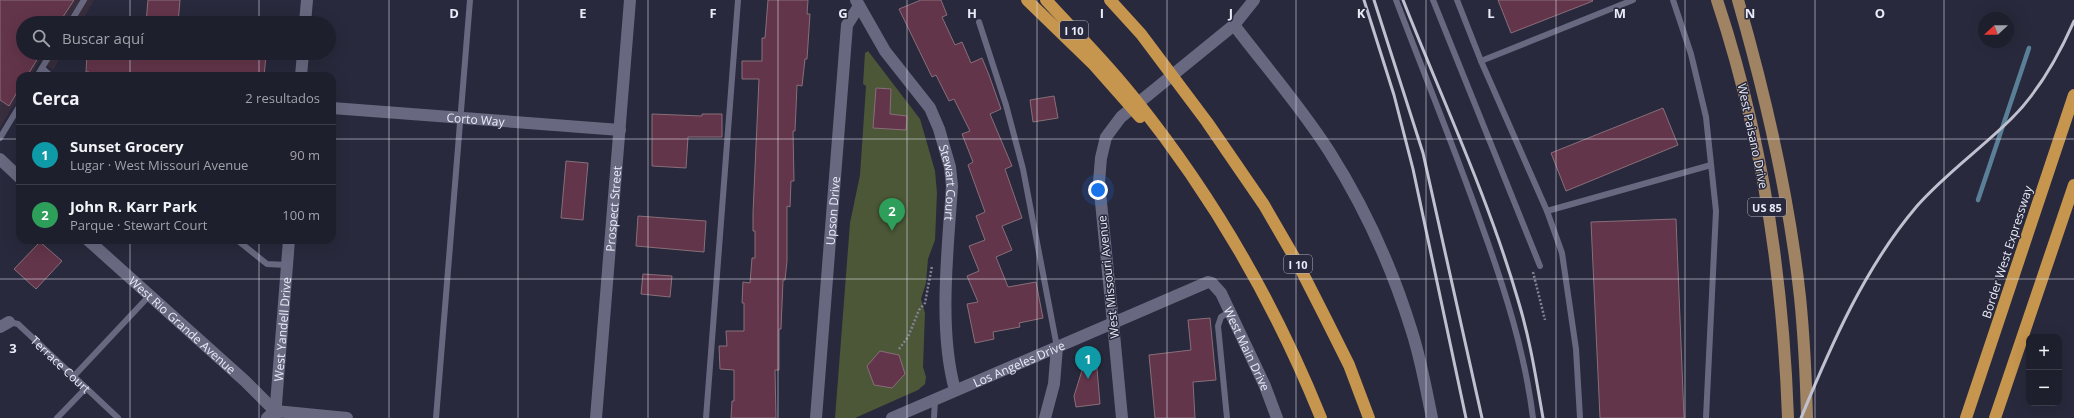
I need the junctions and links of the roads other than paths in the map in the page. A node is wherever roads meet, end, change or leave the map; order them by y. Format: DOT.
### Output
graph roads {
  1 [pos="84,0"];
  2 [pos="307,0"];
  3 [pos="470,0"];
  4 [pos="630,0"];
  5 [pos="738,0"];
  6 [pos="1027,0"];
  7 [pos="1046,0"];
  8 [pos="1110,0"];
  9 [pos="1254,0"];
  10 [pos="1396,0"];
  11 [pos="1433,0"];
  12 [pos="1457,0"];
  13 [pos="1633,0"];
  14 [pos="1672,0"];
  15 [pos="1718,0"];
  16 [pos="1738,0"];
  17 [pos="857,3"];
  18 [pos="74,16"];
  19 [pos="306,16"];
  20 [pos="979,22"];
  21 [pos="1234,25"];
  22 [pos="47,60"];
  23 [pos="302,60"];
  24 [pos="1481,61"];
  25 [pos="1098,63"];
  26 [pos="42,68"];
  27 [pos="40,72"];
  28 [pos="46,72"];
  29 [pos="301,72"];
  30 [pos="2074,95"];
  31 [pos="336,108"];
  32 [pos="16,112"];
  33 [pos="460,117"];
  34 [pos="620,130"];
  35 [pos="0,138"];
  36 [pos="0,159"];
  37 [pos="1711,165"];
  38 [pos="16,174"];
  39 [pos="2074,185"];
  40 [pos="1547,211"];
  41 [pos="92,244"];
  42 [pos="242,244"];
  43 [pos="289,244"];
  44 [pos="287,265"];
  45 [pos="1540,266"];
  46 [pos="1212,283"];
  47 [pos="149,296"];
  48 [pos="1230,312"];
  49 [pos="1113,323"];
  50 [pos="4,324"];
  51 [pos="1057,346"];
  52 [pos="74,376"];
  53 [pos="86,388"];
  54 [pos="955,390"];
  55 [pos="935,399"];
  56 [pos="272,416"];
  57 [pos="57,418"];
  58 [pos="118,418"];
  59 [pos="346,418"];
  60 [pos="436,418"];
  61 [pos="596,418"];
  62 [pos="706,418"];
  63 [pos="816,418"];
  64 [pos="892,418"];
  65 [pos="934,418"];
  66 [pos="1046,418"];
  67 [pos="1122,418"];
  68 [pos="1227,418"];
  69 [pos="1277,418"];
  70 [pos="1321,418"];
  71 [pos="1369,418"];
  72 [pos="1432,418"];
  73 [pos="1534,418"];
  74 [pos="1580,418"];
  75 [pos="1706,418"];
  76 [pos="1788,418"];
  77 [pos="1807,418"];
  78 [pos="1966,418"];
  79 [pos="1995,418"];
  1 -- 18 [label="lane"];
  2 -- 19 [label="street"];
  3 -- 33 [label="lane"];
  4 -- 34 [label="street, Prospect Street"];
  5 -- 62 [label="lane"];
  6 -- 25 [label="highway"];
  7 -- 25 [label="highway, I 10"];
  8 -- 71 [label="highway, I 10"];
  9 -- 21 [label="street, West Missouri Avenue"];
  10 -- 73 [label="lane"];
  11 -- 45 [label="lane"];
  12 -- 24 [label="lane"];
  13 -- 24 [label="lane"];
  14 -- 37 [label="lane"];
  15 -- 76 [label="main road, West Paisano Drive / US 85"];
  16 -- 77 [label="main road, West Paisano Drive / US 85"];
  17 -- 54 [label="street, Stewart Court"];
  17 -- 63 [label="street, Upson Drive"];
  20 -- 51 [label="lane"];
  21 -- 49 [label="street, West Missouri Avenue"];
  21 -- 72 [label="street"];
  22 -- 26 [label="lane"];
  23 -- 29 [label="street"];
  24 -- 40 [label="lane"];
  25 -- 70 [label="highway, I 10"];
  26 -- 27 [label="lane"];
  26 -- 28 [label="lane"];
  30 -- 78 [label="highway, Border West Expressway"];
  31 -- 33 [label="street, Corto Way"];
  32 -- 35 [label="lane"];
  33 -- 34 [label="street, Corto Way"];
  33 -- 60 [label="lane"];
  34 -- 61 [label="street, Prospect Street"];
  36 -- 38 [label="street"];
  37 -- 40 [label="lane"];
  37 -- 75 [label="lane"];
  39 -- 79 [label="highway"];
  40 -- 74 [label="lane"];
  41 -- 47 [label="street, West Rio Grande Avenue"];
  42 -- 44 [label="lane"];
  43 -- 44 [label="street, West Yandell Drive"];
  44 -- 56 [label="street, West Yandell Drive"];
  46 -- 48 [label="street, West Main Drive"];
  46 -- 49 [label="street, Los Angeles Drive"];
  47 -- 52 [label="lane"];
  47 -- 56 [label="street, West Rio Grande Avenue"];
  48 -- 68 [label="lane"];
  48 -- 69 [label="street, West Main Drive"];
  49 -- 51 [label="street, Los Angeles Drive"];
  49 -- 67 [label="street, West Missouri Avenue"];
  50 -- 52 [label="lane, Terrace Court"];
  51 -- 54 [label="street, Los Angeles Drive"];
  51 -- 66 [label="street"];
  52 -- 53 [label="lane, Terrace Court"];
  53 -- 57 [label="lane"];
  53 -- 58 [label="lane, Terrace Court"];
  54 -- 55 [label="street, Los Angeles Drive"];
  55 -- 64 [label="street, Los Angeles Drive"];
  55 -- 65 [label="lane"];
  56 -- 59 [label="street"];
}
